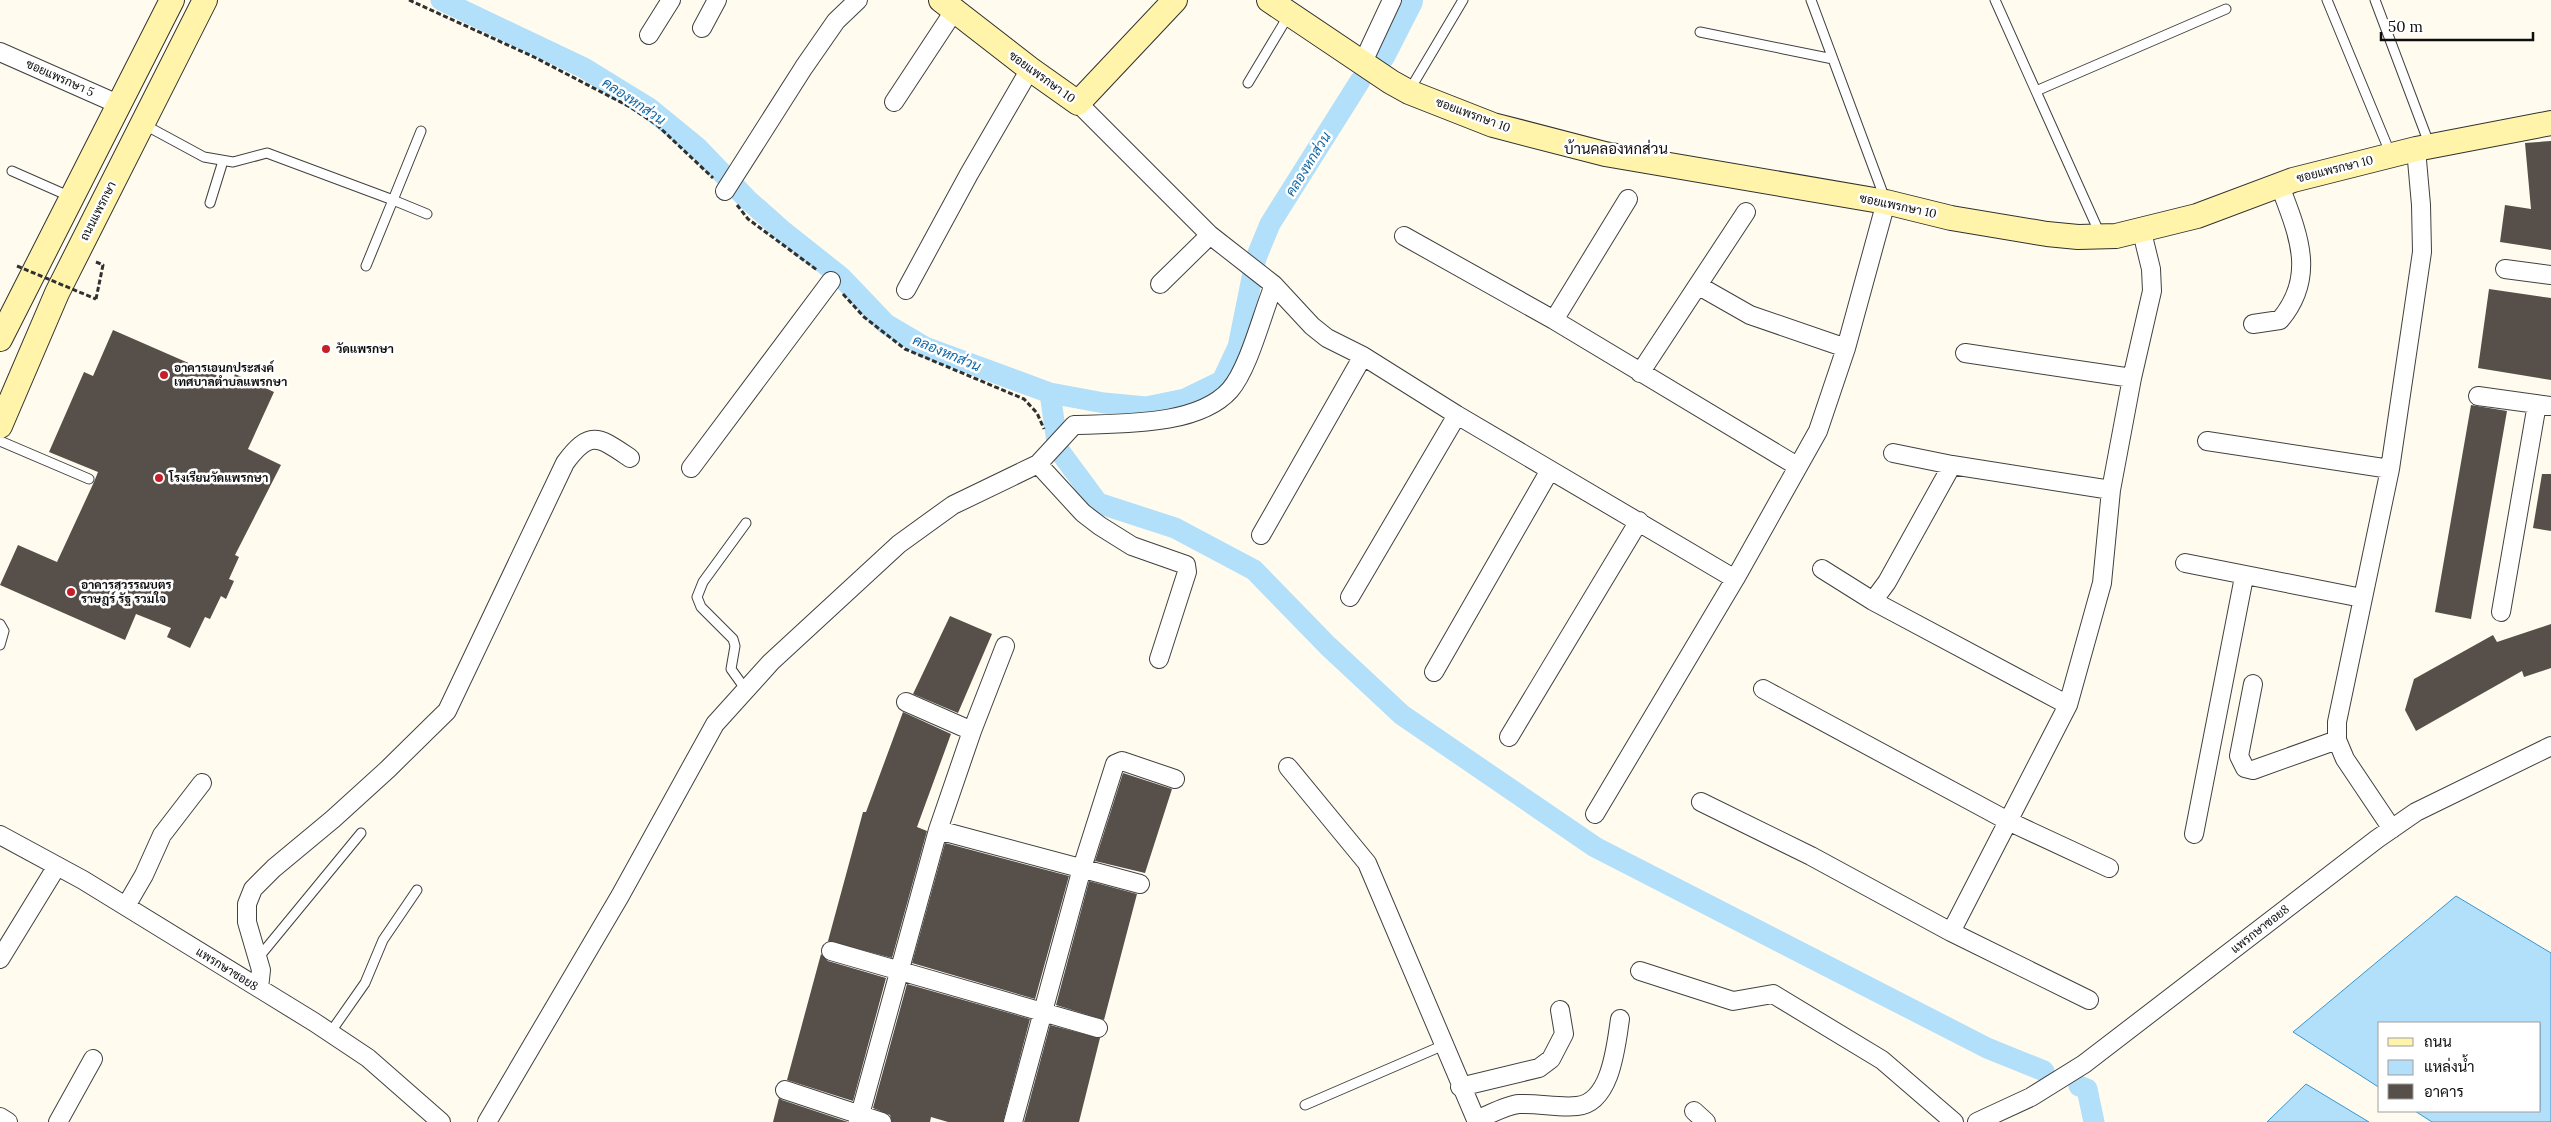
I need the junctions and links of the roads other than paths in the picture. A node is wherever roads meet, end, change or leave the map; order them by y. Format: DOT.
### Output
graph roads {
  1 [pos="172,0"];
  2 [pos="205,0"];
  3 [pos="670,0"];
  4 [pos="717,0"];
  5 [pos="858,0"];
  6 [pos="1175,0"];
  7 [pos="1269,0"];
  8 [pos="1392,0"];
  9 [pos="1463,0"];
  10 [pos="1811,0"];
  11 [pos="1995,0"];
  12 [pos="2327,0"];
  13 [pos="2375,0"];
  14 [pos="947,5"];
  15 [pos="2226,9"];
  16 [pos="1290,13"];
  17 [pos="702,28"];
  18 [pos="1700,32"];
  19 [pos="649,35"];
  20 [pos="0,52"];
  21 [pos="1833,59"];
  22 [pos="1363,62"];
  23 [pos="1030,69"];
  24 [pos="1248,83"];
  25 [pos="2036,90"];
  26 [pos="1409,92"];
  27 [pos="894,102"];
  28 [pos="1078,104"];
  29 [pos="120,105"];
  30 [pos="2551,123"];
  31 [pos="142,124"];
  32 [pos="421,131"];
  33 [pos="2423,148"];
  34 [pos="2391,155"];
  35 [pos="223,161"];
  36 [pos="12,171"];
  37 [pos="2280,186"];
  38 [pos="725,191"];
  39 [pos="72,198"];
  40 [pos="1628,199"];
  41 [pos="393,200"];
  42 [pos="1886,202"];
  43 [pos="210,203"];
  44 [pos="1746,212"];
  45 [pos="427,214"];
  46 [pos="2142,228"];
  47 [pos="1210,235"];
  48 [pos="1404,236"];
  49 [pos="2101,236"];
  50 [pos="366,266"];
  51 [pos="2505,269"];
  52 [pos="2551,275"];
  53 [pos="831,281"];
  54 [pos="1270,281"];
  55 [pos="1160,284"];
  56 [pos="1699,286"];
  57 [pos="906,290"];
  58 [pos="1554,320"];
  59 [pos="2253,324"];
  60 [pos="0,338"];
  61 [pos="1846,348"];
  62 [pos="1965,353"];
  63 [pos="1364,356"];
  64 [pos="1640,373"];
  65 [pos="2132,378"];
  66 [pos="2478,396"];
  67 [pos="2544,405"];
  68 [pos="1457,415"];
  69 [pos="0,426"];
  70 [pos="0,441"];
  71 [pos="2207,441"];
  72 [pos="1045,451"];
  73 [pos="1893,453"];
  74 [pos="630,458"];
  75 [pos="1952,465"];
  76 [pos="1798,466"];
  77 [pos="691,468"];
  78 [pos="2390,469"];
  79 [pos="1550,470"];
  80 [pos="89,479"];
  81 [pos="2111,490"];
  82 [pos="1638,521"];
  83 [pos="746,524"];
  84 [pos="1261,535"];
  85 [pos="2184,563"];
  86 [pos="1822,569"];
  87 [pos="2244,577"];
  88 [pos="1735,578"];
  89 [pos="1350,597"];
  90 [pos="2362,598"];
  91 [pos="1874,601"];
  92 [pos="2501,612"];
  93 [pos="0,624"];
  94 [pos="0,645"];
  95 [pos="1005,646"];
  96 [pos="1159,659"];
  97 [pos="1434,672"];
  98 [pos="2253,684"];
  99 [pos="743,687"];
  100 [pos="1763,689"];
  101 [pos="906,702"];
  102 [pos="2068,705"];
  103 [pos="972,731"];
  104 [pos="1509,737"];
  105 [pos="2337,740"];
  106 [pos="2551,746"];
  107 [pos="1288,767"];
  108 [pos="1175,779"];
  109 [pos="202,784"];
  110 [pos="1701,802"];
  111 [pos="1595,814"];
  112 [pos="2008,821"];
  113 [pos="2392,829"];
  114 [pos="938,830"];
  115 [pos="361,833"];
  116 [pos="2194,834"];
  117 [pos="0,835"];
  118 [pos="58,866"];
  119 [pos="1082,868"];
  120 [pos="2109,868"];
  121 [pos="1140,884"];
  122 [pos="417,890"];
  123 [pos="126,906"];
  124 [pos="1951,932"];
  125 [pos="831,951"];
  126 [pos="259,957"];
  127 [pos="0,959"];
  128 [pos="900,969"];
  129 [pos="1640,971"];
  130 [pos="259,988"];
  131 [pos="2088,1000"];
  132 [pos="1560,1010"];
  133 [pos="1043,1011"];
  134 [pos="1620,1019"];
  135 [pos="1098,1028"];
  136 [pos="330,1033"];
  137 [pos="1444,1045"];
  138 [pos="93,1059"];
  139 [pos="1460,1087"];
  140 [pos="785,1090"];
  141 [pos="1305,1105"];
  142 [pos="0,1117"];
  143 [pos="858,1119"];
  144 [pos="1476,1121"];
  145 [pos="8,1122"];
  146 [pos="58,1122"];
  147 [pos="440,1122"];
  148 [pos="487,1122"];
  149 [pos="882,1122"];
  150 [pos="1013,1122"];
  151 [pos="1954,1122"];
  152 [pos="1977,1122"];
  1 -- 29 [label="street"];
  2 -- 31 [label="street, ถนนแพรกษา"];
  3 -- 19 [label="street"];
  4 -- 17 [label="street"];
  5 -- 38 [label="street"];
  6 -- 28 [label="street, ซอยแพรกษา 10"];
  7 -- 16 [label="street, ซอยแพรกษา 10"];
  8 -- 22 [label="street"];
  9 -- 26 [label="lane"];
  10 -- 21 [label="lane"];
  11 -- 25 [label="lane"];
  12 -- 34 [label="lane"];
  13 -- 33 [label="lane"];
  14 -- 23 [label="street, ซอยแพรกษา 10"];
  14 -- 27 [label="street"];
  15 -- 25 [label="lane"];
  16 -- 22 [label="street, ซอยแพรกษา 10"];
  16 -- 24 [label="lane"];
  18 -- 21 [label="lane"];
  20 -- 29 [label="street, ซอยแพรกษา 5"];
  21 -- 42 [label="lane"];
  22 -- 26 [label="street, ซอยแพรกษา 10"];
  23 -- 28 [label="street, ซอยแพรกษา 10"];
  23 -- 57 [label="street"];
  25 -- 49 [label="lane"];
  26 -- 42 [label="street, ซอยแพรกษา 10"];
  28 -- 47 [label="street"];
  29 -- 39 [label="street"];
  30 -- 33 [label="street, ซอยแพรกษา 10"];
  31 -- 35 [label="lane"];
  31 -- 69 [label="street, ถนนแพรกษา"];
  32 -- 41 [label="lane"];
  33 -- 34 [label="street, ซอยแพรกษา 10"];
  33 -- 78 [label="street"];
  34 -- 37 [label="street, ซอยแพรกษา 10"];
  35 -- 41 [label="lane"];
  35 -- 43 [label="lane"];
  36 -- 39 [label="lane"];
  37 -- 46 [label="street, ซอยแพรกษา 10"];
  37 -- 59 [label="street"];
  39 -- 60 [label="street"];
  40 -- 58 [label="street"];
  41 -- 45 [label="lane"];
  41 -- 50 [label="lane"];
  42 -- 49 [label="street, ซอยแพรกษา 10"];
  42 -- 61 [label="street"];
  44 -- 56 [label="street"];
  46 -- 49 [label="street, ซอยแพรกษา 10"];
  46 -- 65 [label="street"];
  47 -- 54 [label="street"];
  47 -- 55 [label="street"];
  48 -- 58 [label="street"];
  51 -- 52 [label="street"];
  53 -- 77 [label="street"];
  54 -- 63 [label="street"];
  54 -- 72 [label="street"];
  56 -- 61 [label="street"];
  56 -- 64 [label="street"];
  58 -- 64 [label="street"];
  61 -- 76 [label="street"];
  62 -- 65 [label="street"];
  63 -- 68 [label="street"];
  63 -- 84 [label="street"];
  64 -- 76 [label="street"];
  65 -- 81 [label="street"];
  66 -- 67 [label="street"];
  67 -- 92 [label="street"];
  68 -- 79 [label="street"];
  68 -- 89 [label="street"];
  70 -- 80 [label="lane"];
  71 -- 78 [label="street"];
  72 -- 96 [label="street"];
  72 -- 99 [label="street"];
  73 -- 75 [label="street"];
  74 -- 126 [label="street"];
  75 -- 81 [label="street"];
  75 -- 91 [label="street"];
  76 -- 88 [label="street"];
  78 -- 90 [label="street"];
  79 -- 82 [label="street"];
  79 -- 97 [label="street"];
  81 -- 102 [label="street"];
  82 -- 88 [label="street"];
  82 -- 104 [label="street"];
  83 -- 99 [label="lane"];
  85 -- 87 [label="street"];
  86 -- 91 [label="street"];
  87 -- 90 [label="street"];
  87 -- 116 [label="street"];
  88 -- 111 [label="street"];
  90 -- 105 [label="street"];
  91 -- 102 [label="street"];
  93 -- 94 [label="lane"];
  95 -- 103 [label="street"];
  98 -- 105 [label="street"];
  99 -- 148 [label="street"];
  100 -- 112 [label="street"];
  101 -- 103 [label="street"];
  102 -- 112 [label="street"];
  103 -- 114 [label="street"];
  105 -- 113 [label="street"];
  106 -- 113 [label="street, แพรกษาซอย8"];
  107 -- 137 [label="street"];
  108 -- 119 [label="street"];
  109 -- 123 [label="street"];
  110 -- 124 [label="street"];
  112 -- 120 [label="street"];
  112 -- 124 [label="street"];
  113 -- 152 [label="street, แพรกษาซอย8"];
  114 -- 119 [label="street"];
  114 -- 128 [label="street"];
  115 -- 126 [label="lane"];
  117 -- 118 [label="street, แพรกษาซอย8"];
  118 -- 123 [label="street, แพรกษาซอย8"];
  118 -- 127 [label="street"];
  119 -- 121 [label="street"];
  119 -- 133 [label="street"];
  122 -- 136 [label="lane"];
  123 -- 130 [label="street, แพรกษาซอย8"];
  124 -- 131 [label="street"];
  125 -- 128 [label="street"];
  126 -- 130 [label="street"];
  128 -- 133 [label="street"];
  128 -- 143 [label="street"];
  129 -- 151 [label="street"];
  130 -- 136 [label="street, แพรกษาซอย8"];
  132 -- 139 [label="street"];
  133 -- 135 [label="street"];
  133 -- 150 [label="street"];
  134 -- 144 [label="street"];
  136 -- 147 [label="street, แพรกษาซอย8"];
  137 -- 139 [label="street"];
  137 -- 141 [label="lane"];
  138 -- 146 [label="street"];
  139 -- 144 [label="street"];
  140 -- 143 [label="street"];
  142 -- 145 [label="street"];
  143 -- 149 [label="street"];
}
